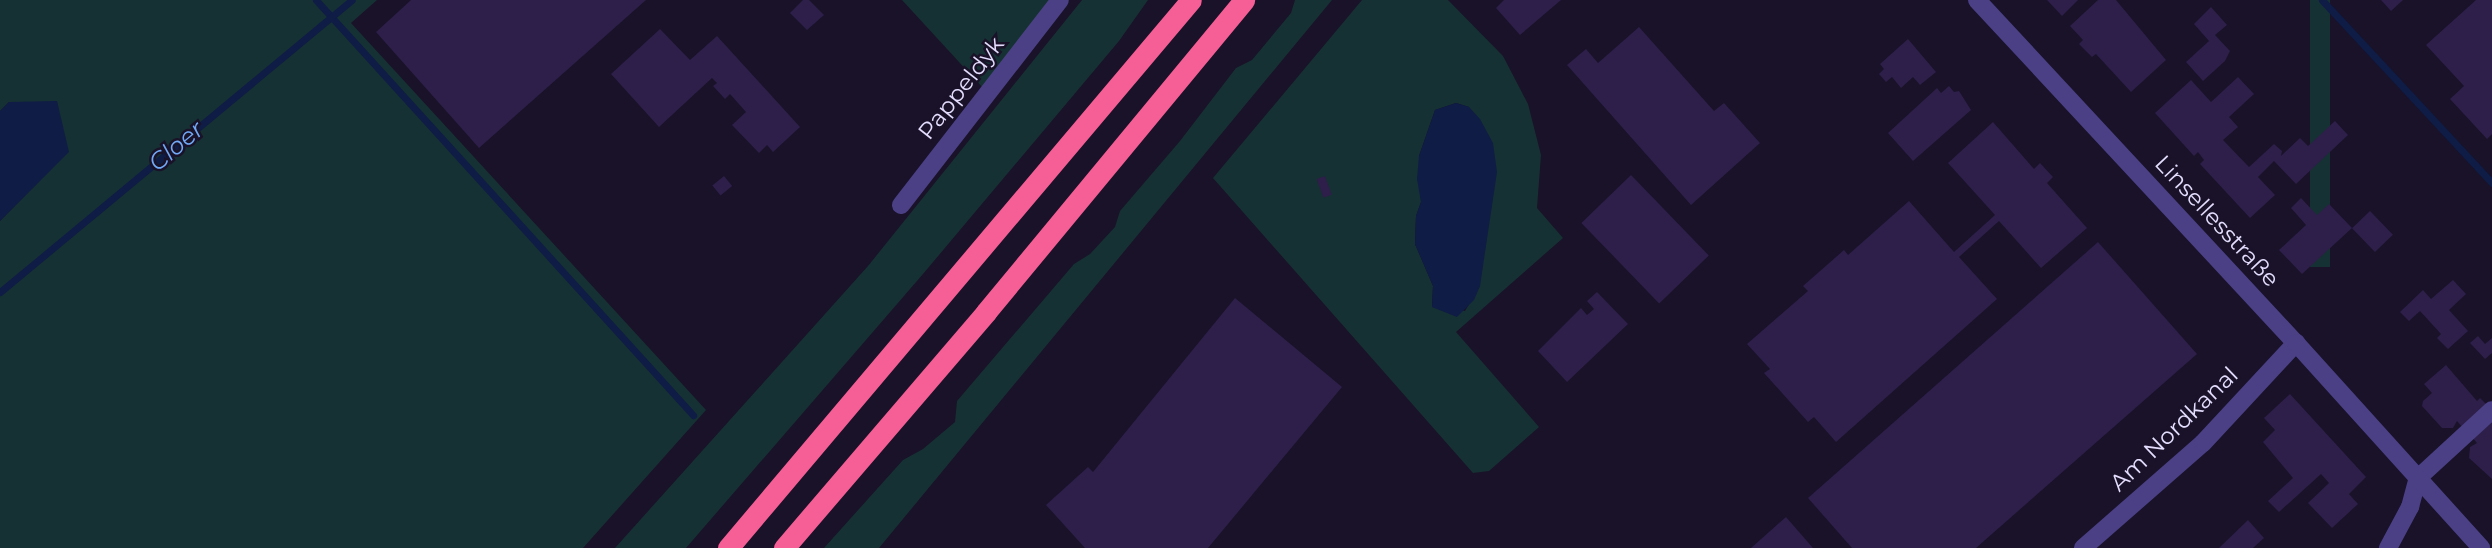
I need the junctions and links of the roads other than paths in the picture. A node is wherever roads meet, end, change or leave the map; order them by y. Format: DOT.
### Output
graph roads {
  1 [pos="1060,0"];
  2 [pos="1191,0"];
  3 [pos="1244,0"];
  4 [pos="1977,0"];
  5 [pos="901,205"];
  6 [pos="2296,343"];
  7 [pos="2492,410"];
  8 [pos="2418,478"];
  9 [pos="728,548"];
  10 [pos="784,548"];
  11 [pos="2083,548"];
  12 [pos="2388,548"];
  13 [pos="2481,548"];
  1 -- 5 [label="street, Pappeldyk"];
  2 -- 9 [label="highway"];
  3 -- 10 [label="highway"];
  4 -- 6 [label="street, Linsellesstraße"];
  6 -- 8 [label="street, Linsellesstraße"];
  6 -- 11 [label="street, Am Nordkanal"];
  7 -- 8 [label="street"];
  8 -- 12 [label="street"];
  8 -- 13 [label="street, Linsellesstraße"];
}
